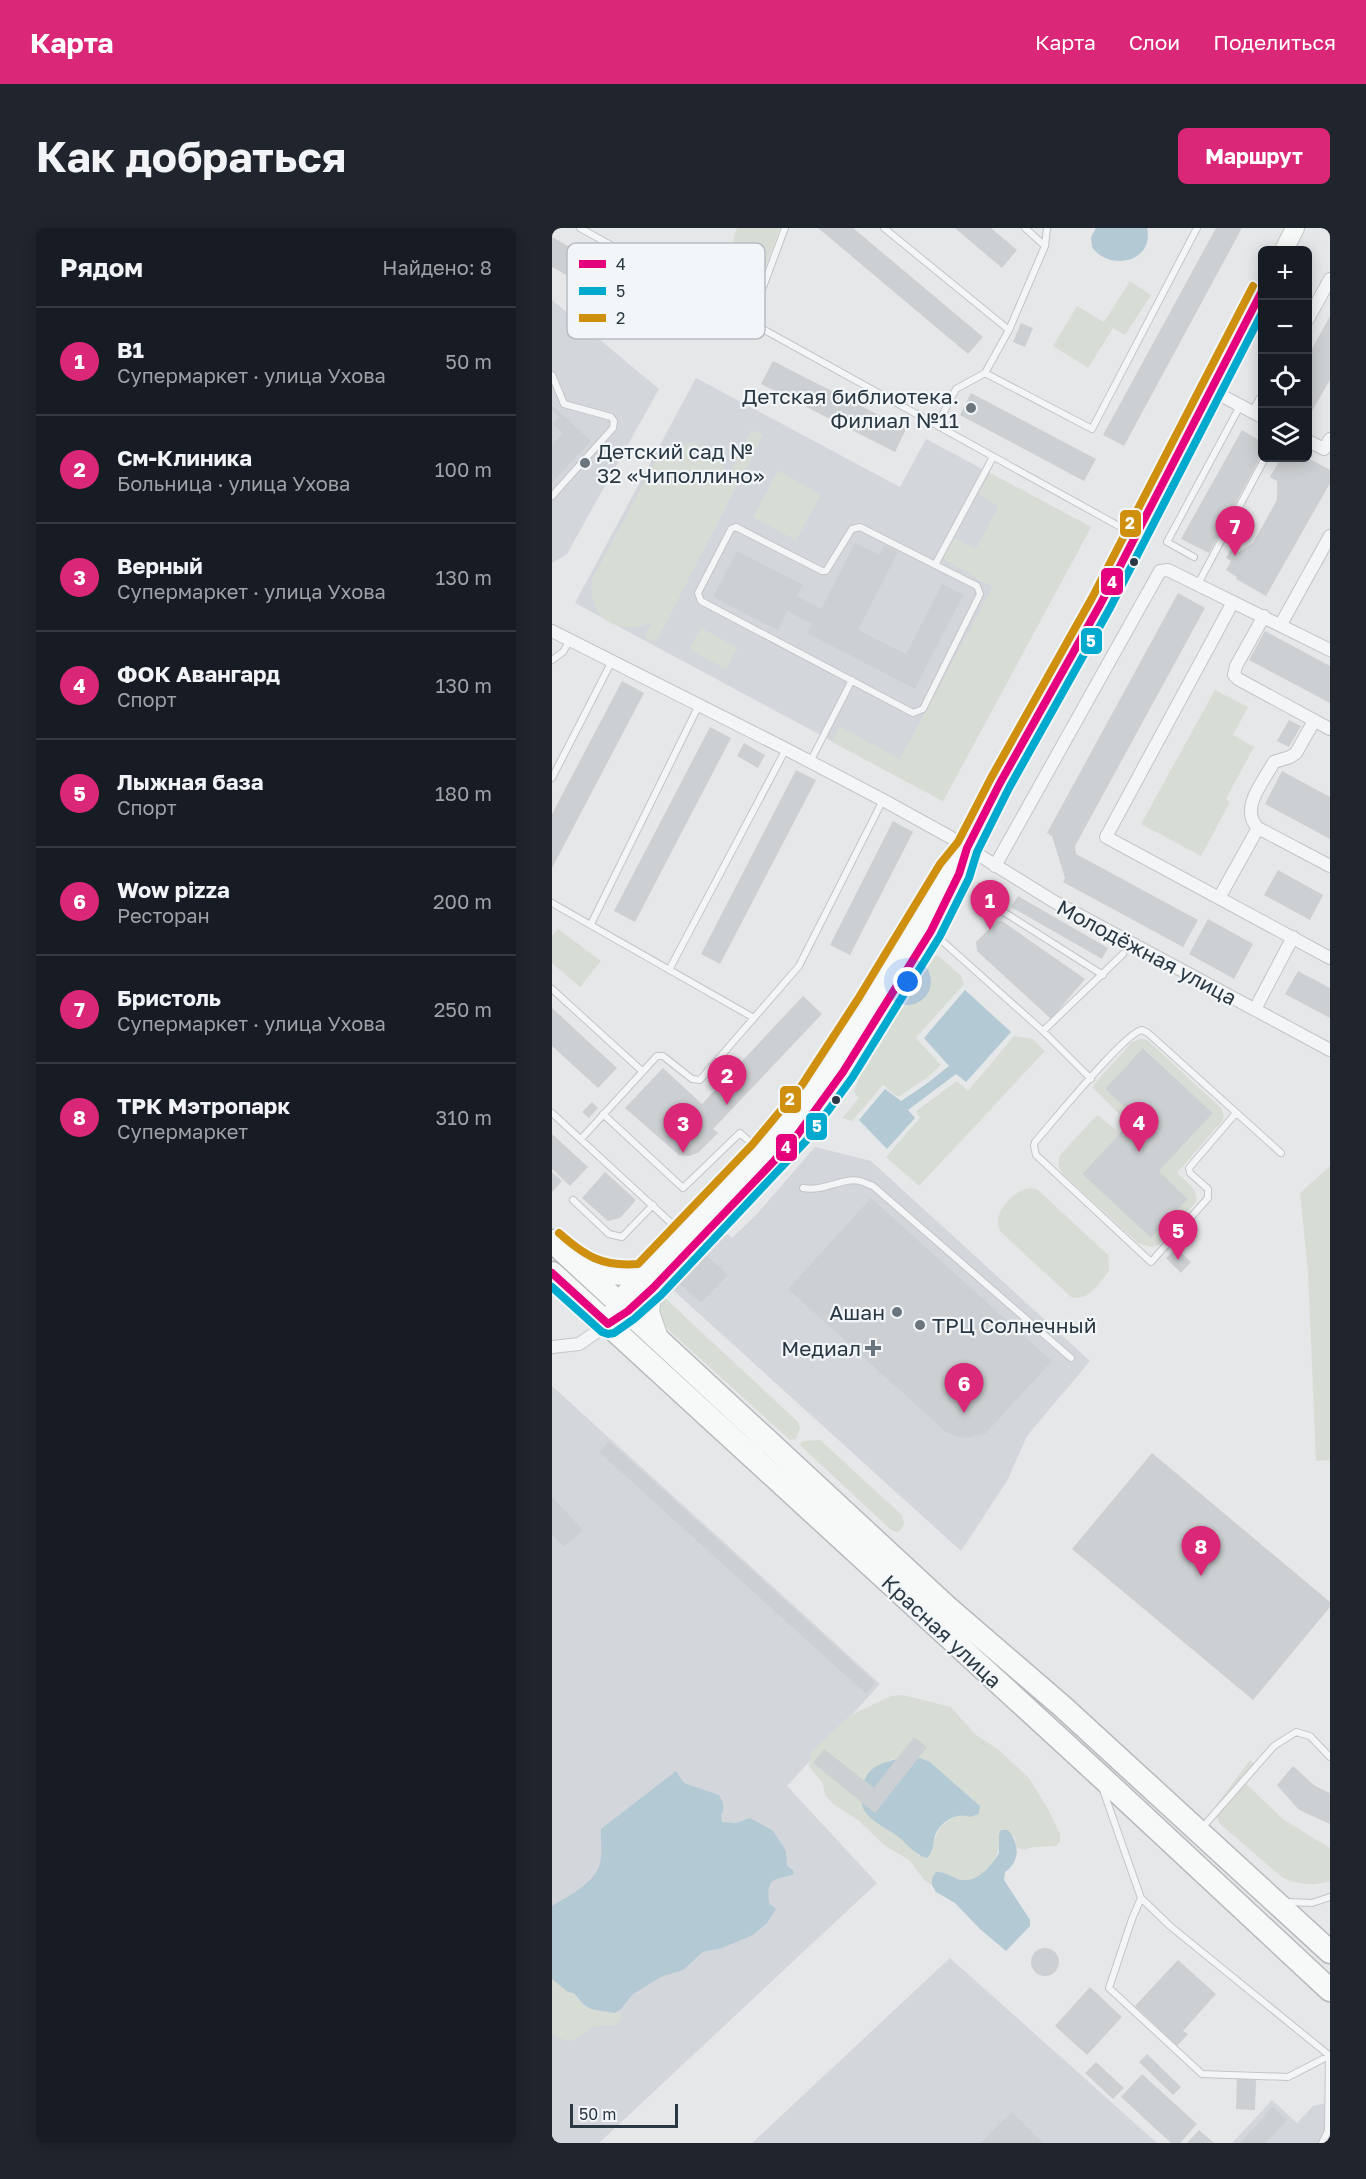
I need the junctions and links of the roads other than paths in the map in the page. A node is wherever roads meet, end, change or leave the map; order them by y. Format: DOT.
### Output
graph roads {
  1 [pos="580,228"];
  2 [pos="785,228"];
  3 [pos="884,228"];
  4 [pos="1024,228"];
  5 [pos="1047,228"];
  6 [pos="1197,228"];
  7 [pos="1295,228"];
  8 [pos="607,243"];
  9 [pos="1046,246"];
  10 [pos="1286,246"];
  11 [pos="1330,279"];
  12 [pos="765,282"];
  13 [pos="1258,300"];
  14 [pos="1312,312"];
  15 [pos="765,330"];
  16 [pos="1009,330"];
  17 [pos="985,373"];
  18 [pos="552,375"];
  19 [pos="1211,390"];
  20 [pos="1240,405"];
  21 [pos="1258,414"];
  22 [pos="937,425"];
  23 [pos="1312,442"];
  24 [pos="1328,447"];
  25 [pos="993,457"];
  26 [pos="1263,462"];
  27 [pos="552,496"];
  28 [pos="1135,535"];
  29 [pos="1330,536"];
  30 [pos="1194,557"];
  31 [pos="935,565"];
  32 [pos="1198,584"];
  33 [pos="1233,602"];
  34 [pos="1264,616"];
  35 [pos="1281,624"];
  36 [pos="552,631"];
  37 [pos="570,640"];
  38 [pos="1330,650"];
  39 [pos="552,660"];
  40 [pos="612,661"];
  41 [pos="852,681"];
  42 [pos="699,705"];
  43 [pos="1314,721"];
  44 [pos="1330,729"];
  45 [pos="786,748"];
  46 [pos="810,762"];
  47 [pos="552,778"];
  48 [pos="883,800"];
  49 [pos="1258,828"];
  50 [pos="967,848"];
  51 [pos="995,866"];
  52 [pos="1330,866"];
  53 [pos="1219,898"];
  54 [pos="552,903"];
  55 [pos="988,903"];
  56 [pos="591,924"];
  57 [pos="931,931"];
  58 [pos="1293,937"];
  59 [pos="1123,954"];
  60 [pos="1330,958"];
  61 [pos="669,970"];
  62 [pos="1102,975"];
  63 [pos="552,989"];
  64 [pos="1254,1010"];
  65 [pos="754,1018"];
  66 [pos="1042,1031"];
  67 [pos="1330,1050"];
  68 [pos="642,1071"];
  69 [pos="1090,1078"];
  70 [pos="552,1113"];
  71 [pos="1236,1113"];
  72 [pos="603,1114"];
  73 [pos="581,1139"];
  74 [pos="760,1152"];
  75 [pos="1281,1154"];
  76 [pos="803,1188"];
  77 [pos="573,1200"];
  78 [pos="652,1205"];
  79 [pos="683,1234"];
  80 [pos="552,1241"];
  81 [pos="572,1259"];
  82 [pos="552,1274"];
  83 [pos="648,1281"];
  84 [pos="623,1306"];
  85 [pos="608,1324"];
  86 [pos="660,1340"];
  87 [pos="552,1347"];
  88 [pos="1071,1358"];
  89 [pos="1330,1757"];
  90 [pos="1097,1773"];
  91 [pos="1198,1832"];
  92 [pos="1330,1897"];
  93 [pos="1141,1898"];
  94 [pos="1275,1902"];
  95 [pos="1330,1952"];
  96 [pos="1330,1990"];
  97 [pos="1329,2056"];
  98 [pos="1322,2143"];
  1 -- 8 [label="lane"];
  2 -- 12 [label="lane"];
  3 -- 16 [label="lane"];
  4 -- 9 [label="lane"];
  5 -- 9 [label="lane"];
  6 -- 17 [label="lane"];
  7 -- 10 [label="street"];
  9 -- 16 [label="lane"];
  11 -- 14 [label="street"];
  13 -- 19 [label="street"];
  15 -- 22 [label="lane"];
  16 -- 17 [label="lane"];
  17 -- 22 [label="lane"];
  18 -- 27 [label="lane"];
  19 -- 20 [label="street"];
  19 -- 28 [label="street"];
  20 -- 21 [label="street"];
  20 -- 30 [label="lane"];
  22 -- 25 [label="lane"];
  23 -- 24 [label="street"];
  25 -- 28 [label="lane"];
  25 -- 31 [label="lane"];
  26 -- 32 [label="lane"];
  28 -- 50 [label="street"];
  29 -- 35 [label="street"];
  31 -- 41 [label="lane"];
  31 -- 41 [label="lane"];
  32 -- 33 [label="street"];
  32 -- 51 [label="street"];
  33 -- 34 [label="street"];
  33 -- 53 [label="street"];
  34 -- 35 [label="street"];
  34 -- 43 [label="street"];
  35 -- 38 [label="street"];
  36 -- 37 [label="street, Молодёжная улица"];
  37 -- 39 [label="lane"];
  37 -- 40 [label="street, Молодёжная улица"];
  40 -- 42 [label="street, Молодёжная улица"];
  40 -- 47 [label="lane"];
  41 -- 46 [label="lane"];
  42 -- 45 [label="street, Молодёжная улица"];
  42 -- 56 [label="lane"];
  43 -- 44 [label="street"];
  43 -- 49 [label="street"];
  45 -- 46 [label="street, Молодёжная улица"];
  45 -- 61 [label="lane"];
  46 -- 48 [label="street, Молодёжная улица"];
  48 -- 50 [label="street, Молодёжная улица"];
  48 -- 65 [label="lane"];
  49 -- 52 [label="street"];
  49 -- 53 [label="street"];
  50 -- 51 [label="street, Молодёжная улица"];
  50 -- 57 [label="street"];
  50 -- 74 [label="street"];
  51 -- 64 [label="street, Молодёжная улица"];
  53 -- 58 [label="street"];
  54 -- 56 [label="lane"];
  55 -- 62 [label="lane"];
  56 -- 61 [label="lane"];
  57 -- 66 [label="lane"];
  57 -- 83 [label="street"];
  58 -- 60 [label="street"];
  58 -- 64 [label="street"];
  59 -- 62 [label="lane"];
  61 -- 65 [label="lane"];
  62 -- 66 [label="lane"];
  63 -- 68 [label="lane"];
  64 -- 67 [label="street, Молодёжная улица"];
  65 -- 68 [label="lane"];
  66 -- 69 [label="lane"];
  68 -- 72 [label="lane"];
  69 -- 71 [label="lane"];
  69 -- 71 [label="lane"];
  70 -- 73 [label="lane"];
  71 -- 75 [label="lane"];
  72 -- 73 [label="lane"];
  72 -- 74 [label="lane"];
  73 -- 78 [label="lane"];
  74 -- 79 [label="street"];
  76 -- 88 [label="lane"];
  77 -- 78 [label="lane"];
  78 -- 79 [label="lane"];
  79 -- 83 [label="street"];
  80 -- 81 [label="highway, Красная улица"];
  81 -- 83 [label="street"];
  81 -- 84 [label="highway, Красная улица"];
  82 -- 85 [label="highway, Красная улица"];
  83 -- 84 [label="street"];
  83 -- 86 [label="street"];
  84 -- 85 [label="street"];
  84 -- 86 [label="highway, Красная улица"];
  85 -- 87 [label="street"];
  85 -- 90 [label="highway, Красная улица"];
  86 -- 91 [label="highway, Красная улица"];
  89 -- 91 [label="lane"];
  90 -- 93 [label="lane"];
  90 -- 96 [label="highway, Красная улица"];
  91 -- 94 [label="highway, Красная улица"];
  92 -- 94 [label="lane"];
  93 -- 97 [label="lane"];
  93 -- 97 [label="lane"];
  94 -- 95 [label="highway, Красная улица"];
  97 -- 98 [label="lane"];
}
